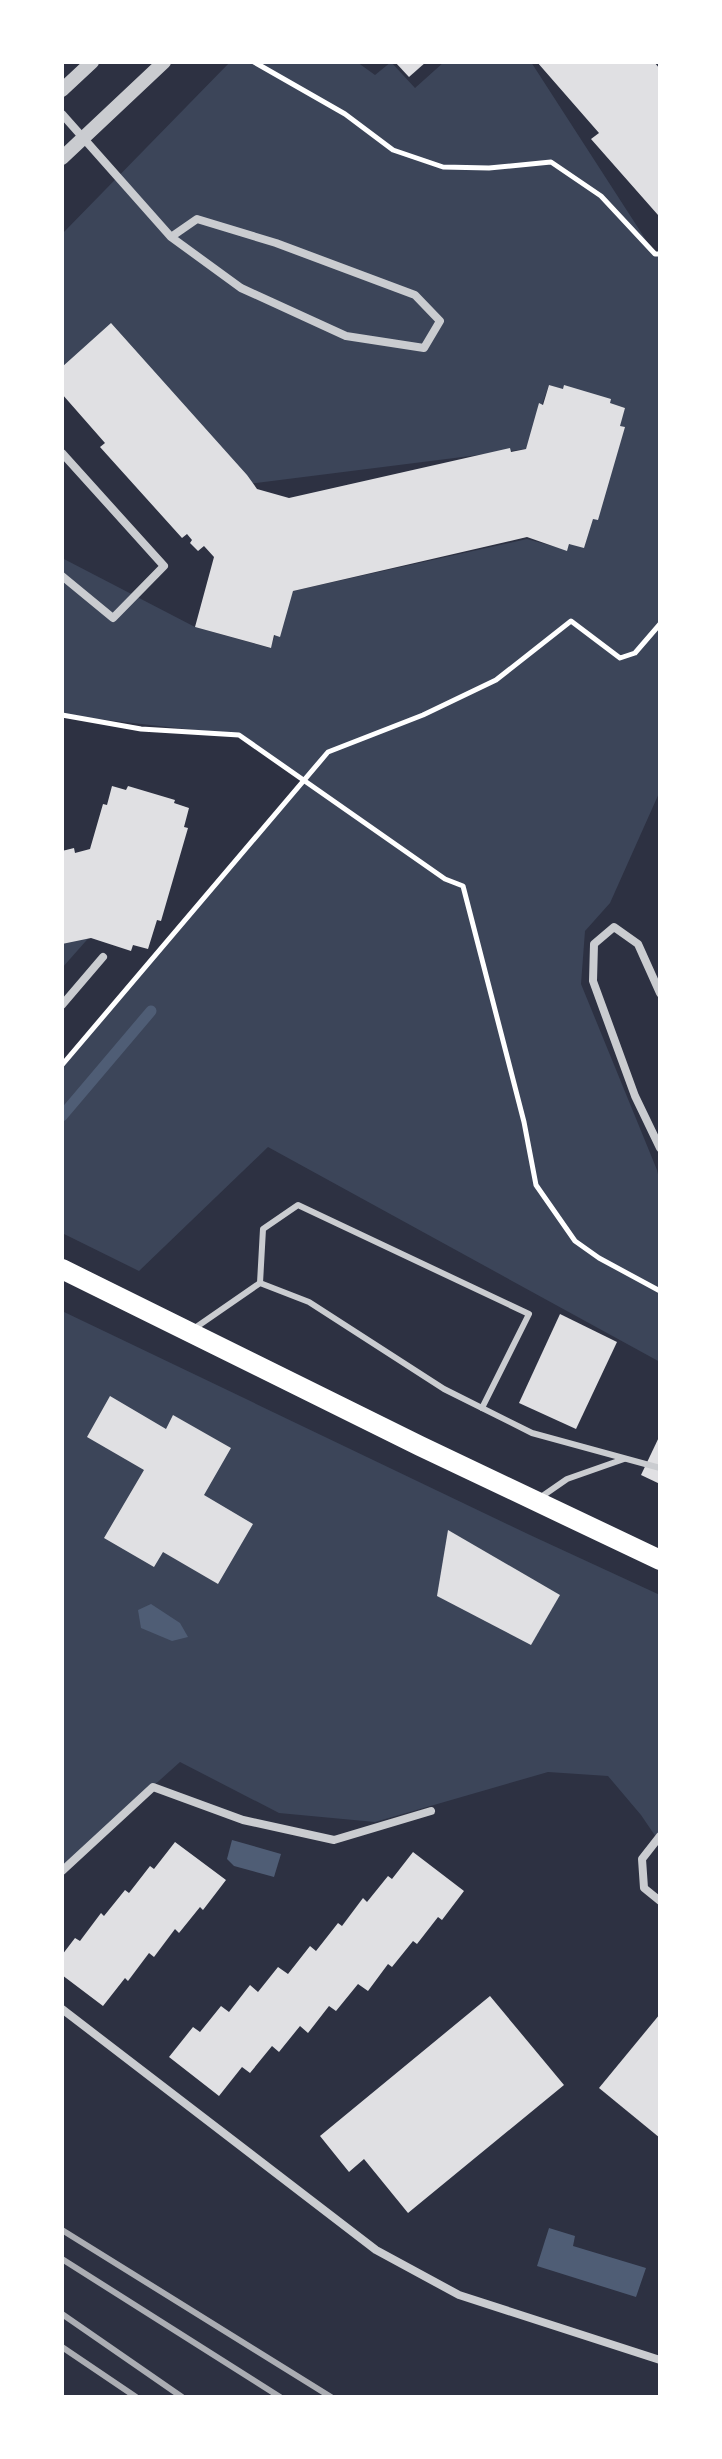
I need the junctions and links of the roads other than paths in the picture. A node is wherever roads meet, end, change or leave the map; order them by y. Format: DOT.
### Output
graph roads {
  1 [pos="92,62"];
  2 [pos="164,62"];
  3 [pos="62,90"];
  4 [pos="62,114"];
  5 [pos="84,139"];
  6 [pos="62,158"];
  7 [pos="171,237"];
  8 [pos="62,453"];
  9 [pos="62,576"];
  10 [pos="103,957"];
  11 [pos="660,993"];
  12 [pos="62,1005"];
  13 [pos="660,1148"];
  14 [pos="62,1269"];
  15 [pos="260,1283"];
  16 [pos="189,1332"];
  17 [pos="482,1408"];
  18 [pos="624,1459"];
  19 [pos="660,1468"];
  20 [pos="535,1501"];
  21 [pos="660,1560"];
  22 [pos="431,1811"];
  23 [pos="660,1836"];
  24 [pos="62,1871"];
  25 [pos="660,1901"];
  26 [pos="62,2009"];
  27 [pos="660,2360"];
  1 -- 3 [label="street"];
  2 -- 5 [label="street"];
  4 -- 5 [label="street"];
  5 -- 6 [label="street"];
  5 -- 7 [label="street"];
  7 -- 7 [label="street"];
  8 -- 9 [label="street"];
  10 -- 12 [label="street"];
  11 -- 13 [label="street"];
  14 -- 16 [label="main road"];
  15 -- 16 [label="lane"];
  15 -- 17 [label="lane"];
  15 -- 17 [label="lane"];
  16 -- 20 [label="main road"];
  17 -- 18 [label="lane"];
  18 -- 19 [label="lane"];
  18 -- 20 [label="lane"];
  20 -- 21 [label="main road"];
  22 -- 24 [label="street"];
  23 -- 25 [label="street"];
  26 -- 27 [label="street"];
}
